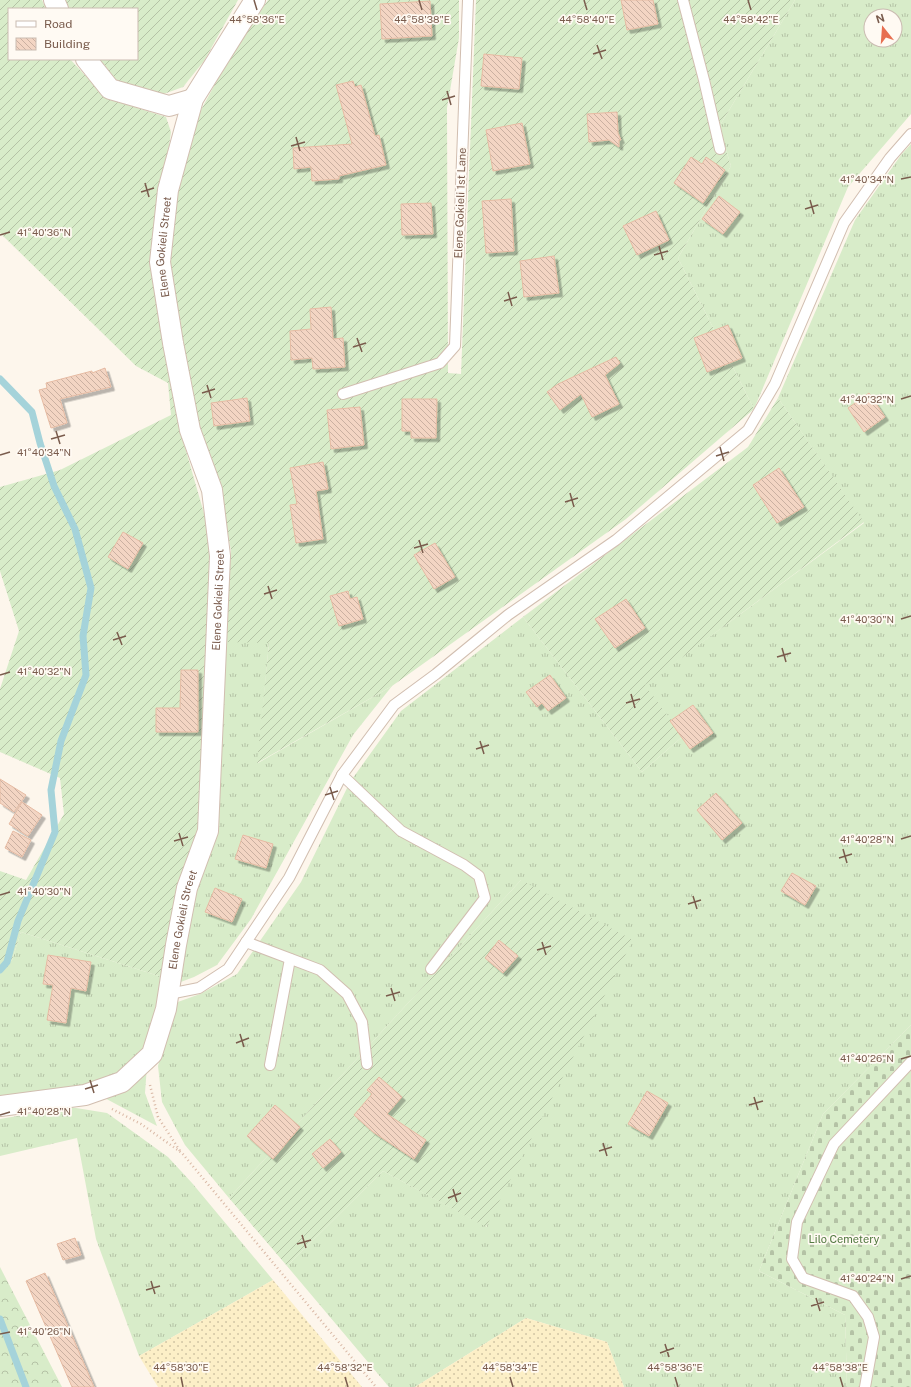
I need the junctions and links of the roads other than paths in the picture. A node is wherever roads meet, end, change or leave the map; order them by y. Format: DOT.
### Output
graph roads {
  1 [pos="255,0"];
  2 [pos="468,0"];
  3 [pos="683,0"];
  4 [pos="87,60"];
  5 [pos="193,98"];
  6 [pos="911,134"];
  7 [pos="720,149"];
  8 [pos="343,394"];
  9 [pos="342,775"];
  10 [pos="246,942"];
  11 [pos="290,958"];
  12 [pos="431,969"];
  13 [pos="169,994"];
  14 [pos="911,1062"];
  15 [pos="367,1064"];
  16 [pos="270,1065"];
  17 [pos="0,1106"];
  18 [pos="865,1387"];
  1 -- 5 [label="street, Elene Gokieli Street"];
  2 -- 8 [label="lane, Elene Gokieli 1st Lane"];
  3 -- 7 [label="lane"];
  4 -- 5 [label="street"];
  5 -- 13 [label="street, Elene Gokieli Street"];
  6 -- 9 [label="lane"];
  9 -- 10 [label="lane"];
  9 -- 12 [label="lane"];
  10 -- 11 [label="lane"];
  10 -- 13 [label="lane"];
  11 -- 15 [label="lane"];
  11 -- 16 [label="lane"];
  13 -- 17 [label="street, Elene Gokieli Street"];
  14 -- 18 [label="lane"];
}
